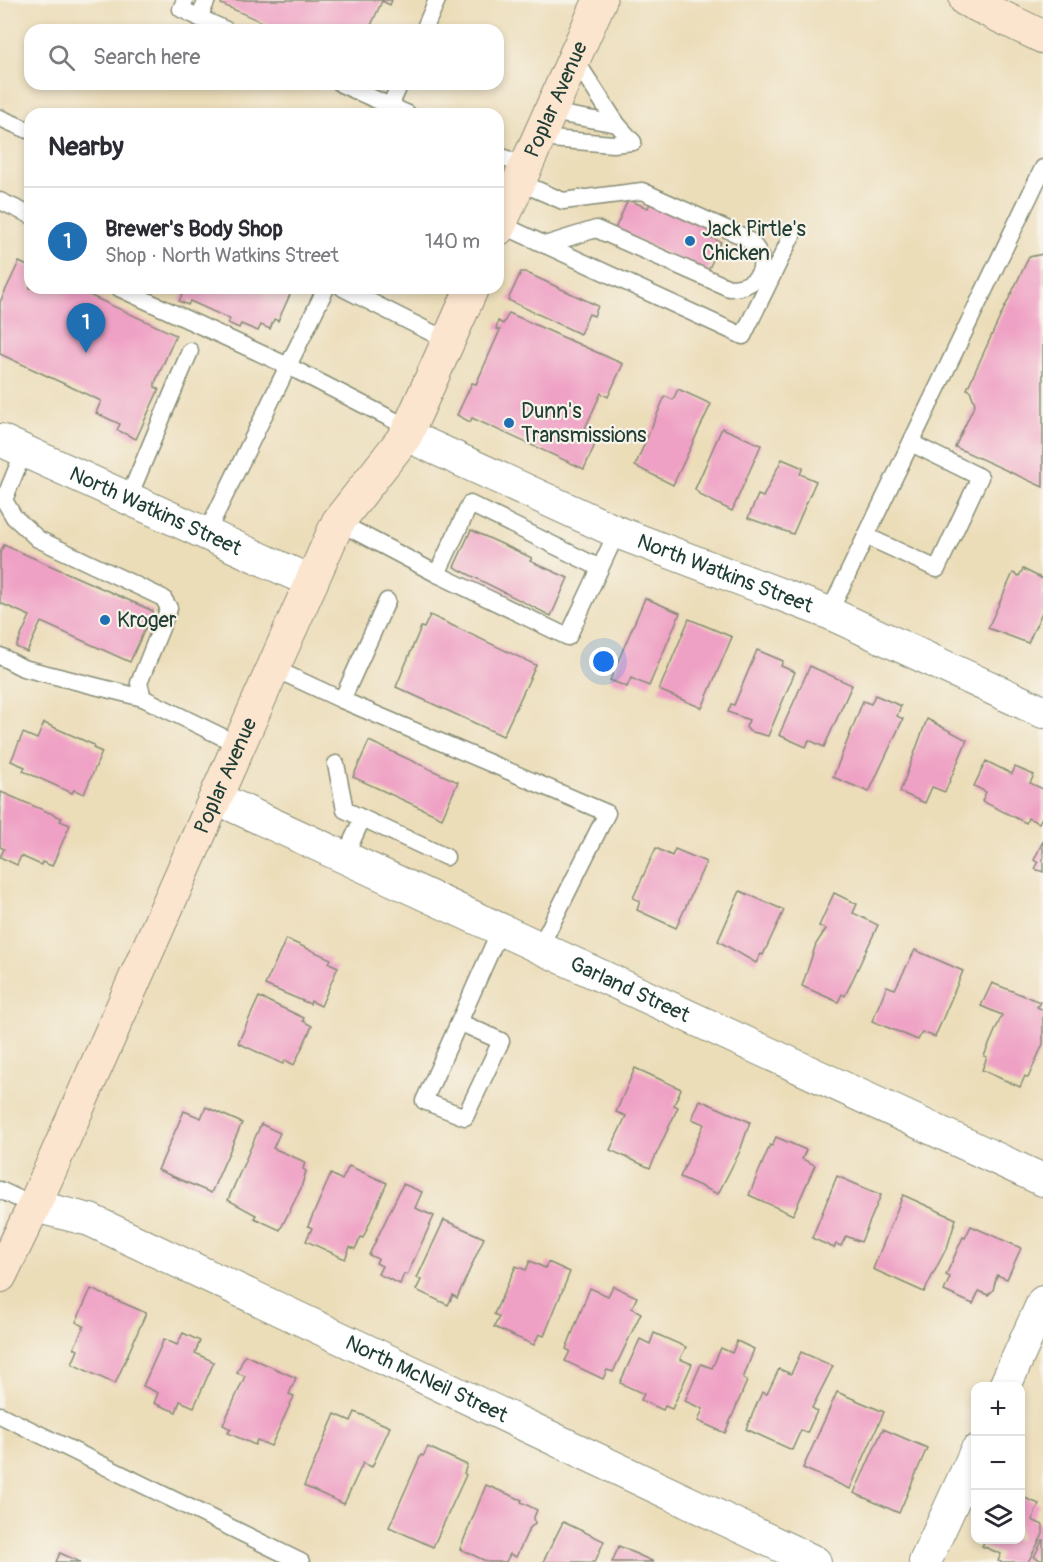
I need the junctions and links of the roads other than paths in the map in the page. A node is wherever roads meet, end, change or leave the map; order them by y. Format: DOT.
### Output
graph roads {
  1 [pos="185,0"];
  2 [pos="207,0"];
  3 [pos="437,0"];
  4 [pos="600,0"];
  5 [pos="966,0"];
  6 [pos="199,18"];
  7 [pos="212,24"];
  8 [pos="427,24"];
  9 [pos="1043,37"];
  10 [pos="574,58"];
  11 [pos="354,90"];
  12 [pos="397,90"];
  13 [pos="390,106"];
  14 [pos="394,108"];
  15 [pos="0,118"];
  16 [pos="617,124"];
  17 [pos="24,128"];
  18 [pos="526,151"];
  19 [pos="1043,168"];
  20 [pos="0,201"];
  21 [pos="24,212"];
  22 [pos="504,212"];
  23 [pos="504,228"];
  24 [pos="793,233"];
  25 [pos="545,245"];
  26 [pos="132,294"];
  27 [pos="158,294"];
  28 [pos="323,294"];
  29 [pos="355,294"];
  30 [pos="469,294"];
  31 [pos="448,340"];
  32 [pos="190,351"];
  33 [pos="263,355"];
  34 [pos="288,366"];
  35 [pos="407,431"];
  36 [pos="911,443"];
  37 [pos="12,445"];
  38 [pos="128,499"];
  39 [pos="2,502"];
  40 [pos="338,522"];
  41 [pos="617,532"];
  42 [pos="206,534"];
  43 [pos="866,536"];
  44 [pos="600,568"];
  45 [pos="437,574"];
  46 [pos="312,582"];
  47 [pos="387,601"];
  48 [pos="829,613"];
  49 [pos="0,656"];
  50 [pos="273,668"];
  51 [pos="143,698"];
  52 [pos="342,700"];
  53 [pos="1043,712"];
  54 [pos="239,745"];
  55 [pos="336,764"];
  56 [pos="216,798"];
  57 [pos="362,819"];
  58 [pos="345,856"];
  59 [pos="446,857"];
  60 [pos="501,928"];
  61 [pos="540,947"];
  62 [pos="459,1022"];
  63 [pos="1043,1180"];
  64 [pos="0,1190"];
  65 [pos="34,1206"];
  66 [pos="0,1276"];
  67 [pos="1043,1302"];
  68 [pos="1007,1382"];
  69 [pos="0,1415"];
  70 [pos="971,1460"];
  71 [pos="302,1562"];
  72 [pos="816,1562"];
  73 [pos="925,1562"];
  1 -- 6 [label="lane"];
  2 -- 6 [label="lane"];
  3 -- 8 [label="lane"];
  4 -- 10 [label="main road, Poplar Avenue"];
  5 -- 9 [label="main road"];
  6 -- 7 [label="lane"];
  10 -- 16 [label="lane"];
  10 -- 18 [label="main road, Poplar Avenue"];
  11 -- 13 [label="lane"];
  12 -- 13 [label="lane"];
  13 -- 14 [label="lane"];
  15 -- 17 [label="lane"];
  16 -- 18 [label="lane"];
  16 -- 18 [label="lane"];
  18 -- 22 [label="main road, Poplar Avenue"];
  18 -- 25 [label="lane"];
  19 -- 36 [label="lane"];
  20 -- 21 [label="lane"];
  23 -- 25 [label="lane"];
  24 -- 25 [label="lane"];
  26 -- 33 [label="lane"];
  27 -- 33 [label="lane"];
  28 -- 34 [label="lane"];
  29 -- 31 [label="lane"];
  30 -- 31 [label="main road, Poplar Avenue"];
  31 -- 35 [label="main road, Poplar Avenue"];
  32 -- 38 [label="lane"];
  33 -- 34 [label="lane"];
  34 -- 35 [label="lane"];
  34 -- 42 [label="lane"];
  35 -- 40 [label="main road, Poplar Avenue"];
  35 -- 41 [label="street, North Watkins Street"];
  36 -- 43 [label="lane"];
  36 -- 43 [label="lane"];
  37 -- 38 [label="street, North Watkins Street"];
  37 -- 39 [label="lane"];
  38 -- 42 [label="street, North Watkins Street"];
  39 -- 51 [label="lane"];
  40 -- 45 [label="lane"];
  40 -- 46 [label="main road, Poplar Avenue"];
  41 -- 44 [label="lane"];
  41 -- 48 [label="street, North Watkins Street"];
  42 -- 46 [label="street, North Watkins Street"];
  43 -- 48 [label="lane"];
  44 -- 45 [label="lane"];
  44 -- 45 [label="lane"];
  46 -- 50 [label="main road, Poplar Avenue"];
  47 -- 52 [label="lane"];
  48 -- 53 [label="street, North Watkins Street"];
  49 -- 51 [label="lane"];
  50 -- 52 [label="lane"];
  50 -- 54 [label="main road, Poplar Avenue"];
  51 -- 54 [label="lane"];
  52 -- 61 [label="lane"];
  54 -- 56 [label="main road, Poplar Avenue"];
  55 -- 57 [label="lane"];
  56 -- 58 [label="street, Garland Street"];
  56 -- 65 [label="main road, Poplar Avenue"];
  57 -- 58 [label="lane"];
  57 -- 59 [label="lane"];
  58 -- 60 [label="street, Garland Street"];
  60 -- 61 [label="street, Garland Street"];
  60 -- 62 [label="lane"];
  61 -- 63 [label="street, Garland Street"];
  62 -- 62 [label="lane"];
  64 -- 65 [label="lane"];
  65 -- 66 [label="main road, Poplar Avenue"];
  65 -- 72 [label="street, North McNeil Street"];
  67 -- 68 [label="street"];
  69 -- 71 [label="lane"];
  70 -- 73 [label="street"];
}
